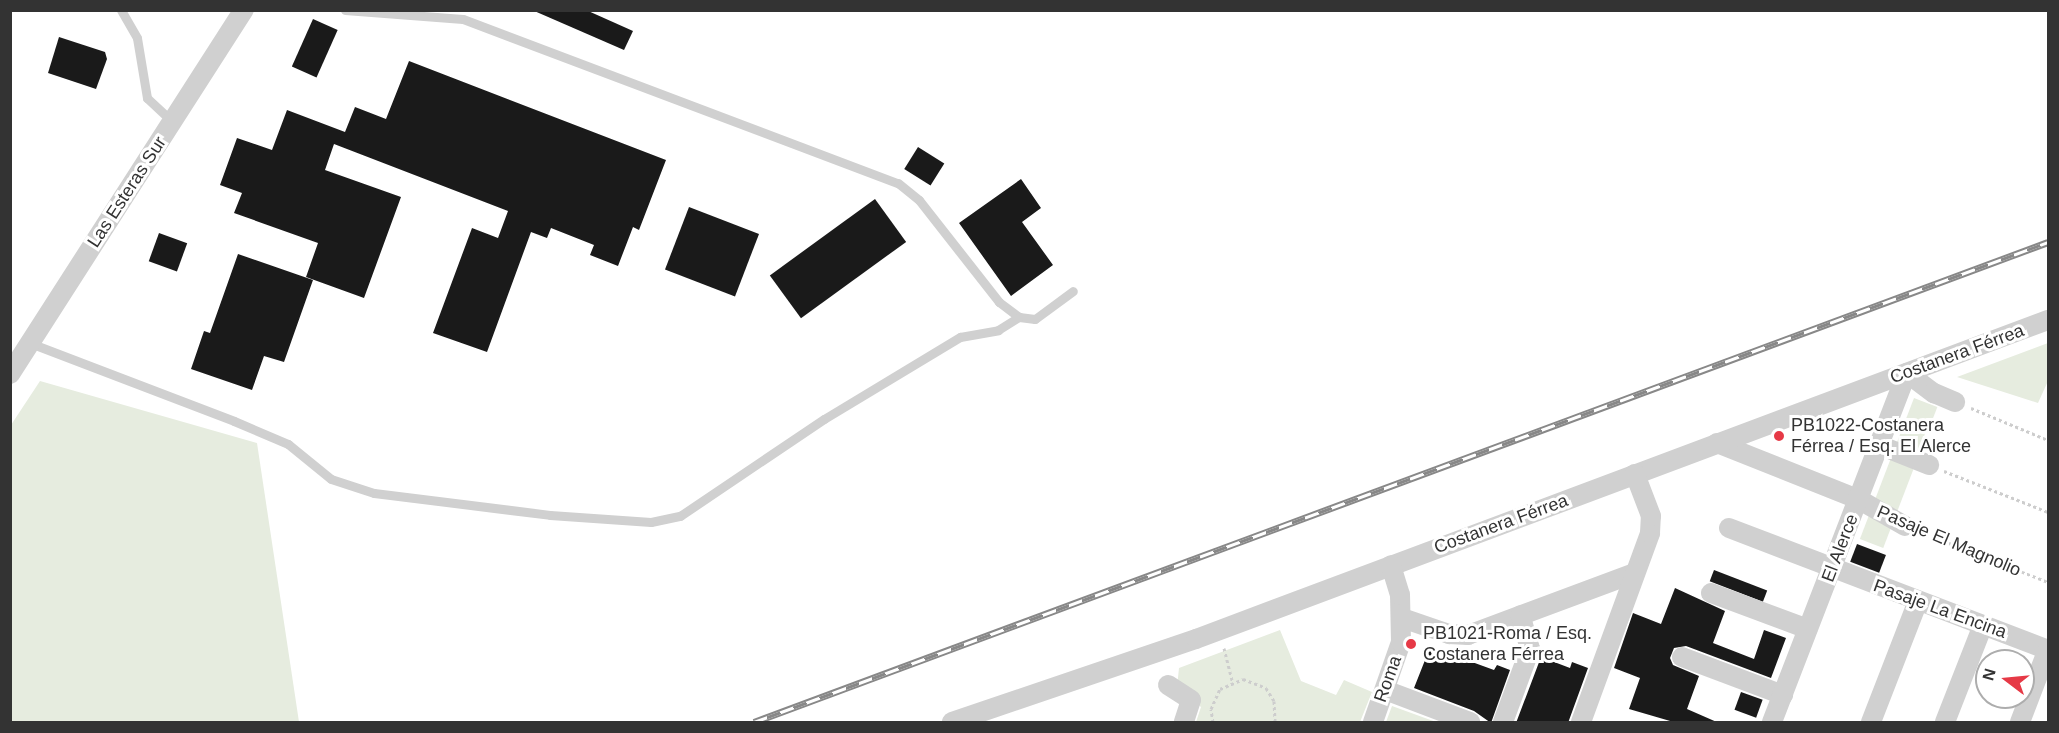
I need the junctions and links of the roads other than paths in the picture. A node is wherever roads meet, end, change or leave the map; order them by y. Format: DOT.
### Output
graph roads {
  1 [pos="121,10"];
  2 [pos="244,10"];
  3 [pos="345,10"];
  4 [pos="173,122"];
  5 [pos="1073,291"];
  6 [pos="1019,317"];
  7 [pos="2049,321"];
  8 [pos="30,343"];
  9 [pos="1907,372"];
  10 [pos="10,374"];
  11 [pos="1955,402"];
  12 [pos="1717,443"];
  13 [pos="1879,445"];
  14 [pos="1929,465"];
  15 [pos="1635,474"];
  16 [pos="1858,500"];
  17 [pos="1905,526"];
  18 [pos="1729,528"];
  19 [pos="1391,565"];
  20 [pos="1832,569"];
  21 [pos="1635,573"];
  22 [pos="1711,593"];
  23 [pos="1918,601"];
  24 [pos="1520,615"];
  25 [pos="1402,618"];
  26 [pos="1983,625"];
  27 [pos="1808,629"];
  28 [pos="2048,649"];
  29 [pos="1682,657"];
  30 [pos="1168,685"];
  31 [pos="1385,690"];
  32 [pos="1783,695"];
  33 [pos="952,723"];
  34 [pos="1184,723"];
  35 [pos="1372,723"];
  36 [pos="1470,723"];
  37 [pos="1503,723"];
  38 [pos="1581,723"];
  39 [pos="1772,723"];
  40 [pos="1871,723"];
  41 [pos="1945,723"];
  42 [pos="2020,723"];
  1 -- 4 [label="lane"];
  2 -- 4 [label="street, Las Esteras Sur"];
  3 -- 6 [label="lane"];
  4 -- 8 [label="street, Las Esteras Sur"];
  5 -- 6 [label="lane"];
  6 -- 8 [label="lane"];
  7 -- 9 [label="street, Costanera Férrea"];
  8 -- 10 [label="street, Las Esteras Sur"];
  9 -- 11 [label="street"];
  9 -- 12 [label="street, Costanera Férrea"];
  9 -- 13 [label="street, El Alerce"];
  12 -- 15 [label="street, Costanera Férrea"];
  12 -- 16 [label="street, Pasaje El Magnolio"];
  13 -- 14 [label="street"];
  13 -- 16 [label="street, El Alerce"];
  15 -- 19 [label="street, Costanera Férrea"];
  15 -- 21 [label="street"];
  16 -- 17 [label="street, Pasaje El Magnolio"];
  16 -- 20 [label="street, El Alerce"];
  18 -- 20 [label="street, Pasaje La Encina"];
  19 -- 25 [label="street, Roma"];
  19 -- 33 [label="street, Costanera Férrea"];
  20 -- 23 [label="street, Pasaje La Encina"];
  20 -- 27 [label="street, El Alerce"];
  21 -- 24 [label="street"];
  21 -- 38 [label="street"];
  22 -- 27 [label="street"];
  23 -- 26 [label="street, Pasaje La Encina"];
  23 -- 40 [label="street"];
  24 -- 25 [label="street"];
  24 -- 37 [label="street"];
  25 -- 31 [label="street, Roma"];
  26 -- 28 [label="street, Pasaje La Encina"];
  26 -- 41 [label="street"];
  27 -- 32 [label="street, El Alerce"];
  28 -- 42 [label="street"];
  29 -- 32 [label="street"];
  30 -- 34 [label="street"];
  31 -- 35 [label="street, Roma"];
  31 -- 36 [label="street"];
  32 -- 39 [label="street, El Alerce"];
}
